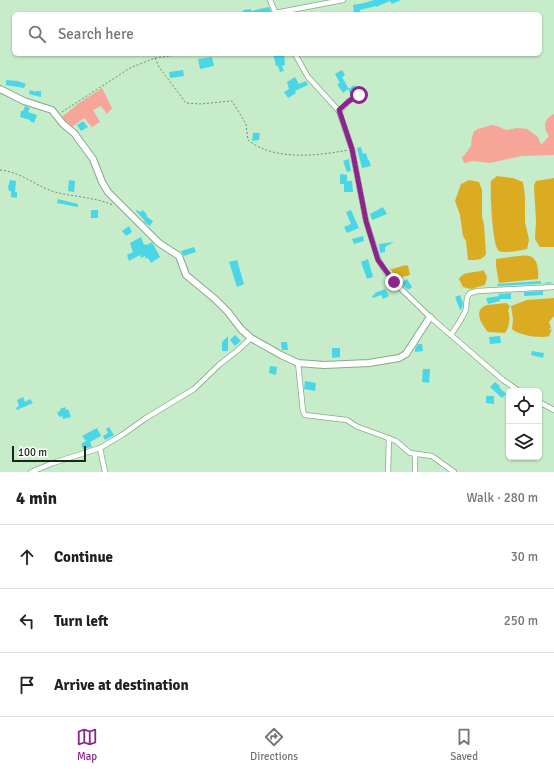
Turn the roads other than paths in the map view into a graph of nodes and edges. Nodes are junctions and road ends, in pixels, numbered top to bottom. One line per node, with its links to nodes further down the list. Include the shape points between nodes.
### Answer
1 (270, 0): 3 (street)
2 (343, 0): 4 (street)
3 (275, 12)
4 (280, 12)
5 (296, 56): 8 (street, via 308,77)
6 (0, 89): 12 (street, via 24,101 52,110 62,124 74,133 93,159 108,192 159,244 179,256 186,275 215,299)
7 (359, 95): 8 (street)
8 (339, 110): 10 (street, via 352,149 366,221 378,260 394,282)
9 (554, 287): 11 (street, via 470,293 466,299 464,313)
10 (430, 317): 11 (street); 13 (street, via 406,354 399,358 344,365)
11 (451, 335): 14 (street)
12 (251, 338): 13 (street); 18 (street, via 194,389)
13 (298, 363): 17 (street, via 305,415 346,420)
14 (515, 388)
15 (542, 404): 16 (street)
16 (554, 410)
17 (388, 438): 19 (street); 22 (street)
18 (100, 448): 20 (street); 21 (street)
19 (415, 454): 23 (street); 24 (street, via 432,456)
20 (31, 472)
21 (105, 472)
22 (388, 472)
23 (415, 472)
24 (454, 472)

